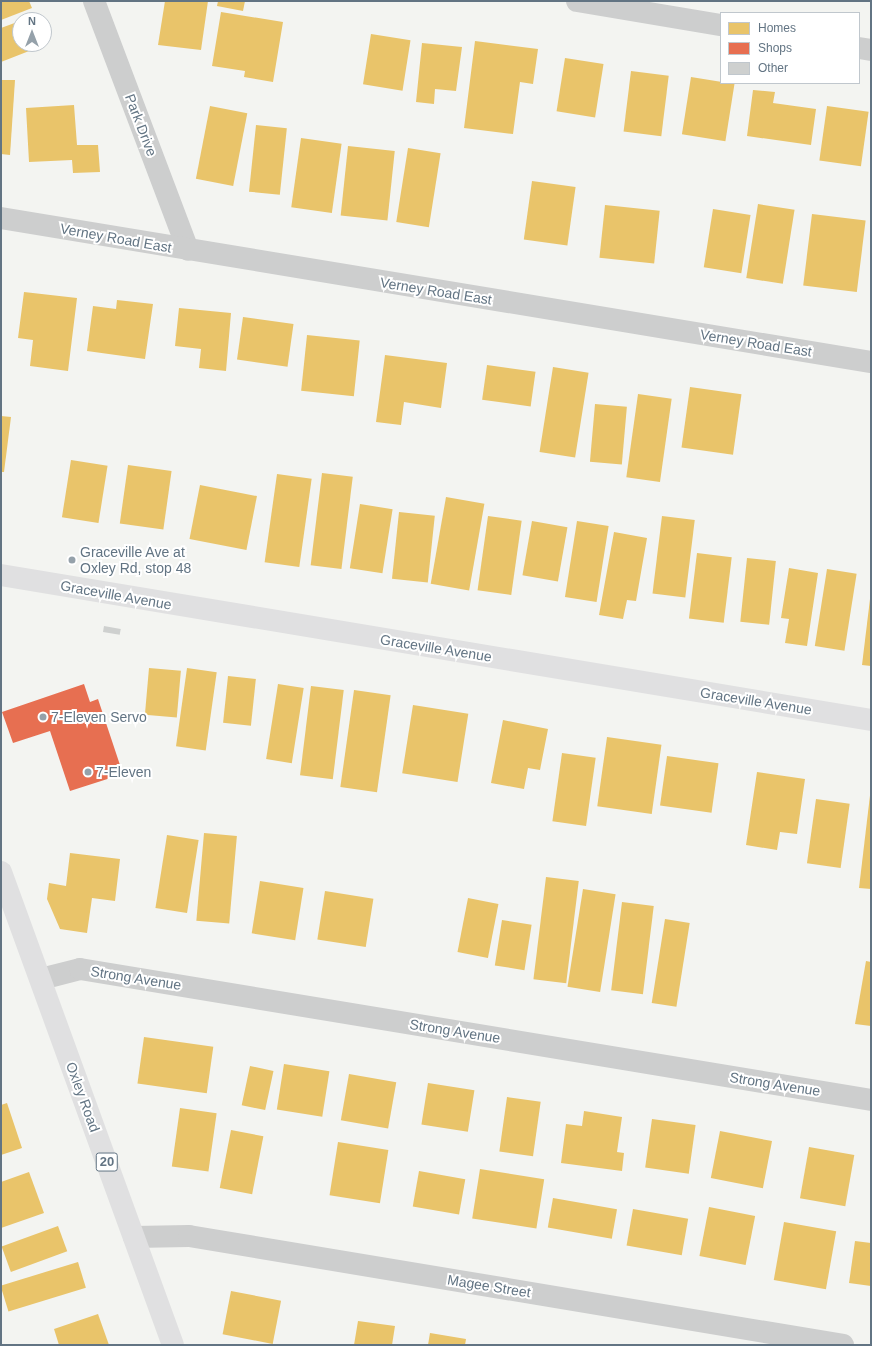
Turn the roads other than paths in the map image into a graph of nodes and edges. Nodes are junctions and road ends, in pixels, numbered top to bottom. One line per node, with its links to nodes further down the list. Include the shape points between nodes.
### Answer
1 (94, 1): 7 (street, Park Drive)
2 (577, 1): 3 (street)
3 (720, 25)
4 (860, 48): 5 (street)
5 (871, 50)
6 (1, 218): 7 (street, Verney Road East)
7 (188, 250): 8 (street, Verney Road East)
8 (871, 362)
9 (1, 575): 10 (main road, Graceville Avenue)
10 (871, 720)
11 (1, 872): 12 (main road, Oxley Road / 20)
12 (41, 979): 13 (street, Strong Avenue, via 80,969); 14 (main road, Oxley Road / 20)
13 (871, 1100)
14 (134, 1237): 15 (main road, Oxley Road / 20); 16 (street, Magee Street, via 189,1236)
15 (173, 1345)
16 (843, 1345)

